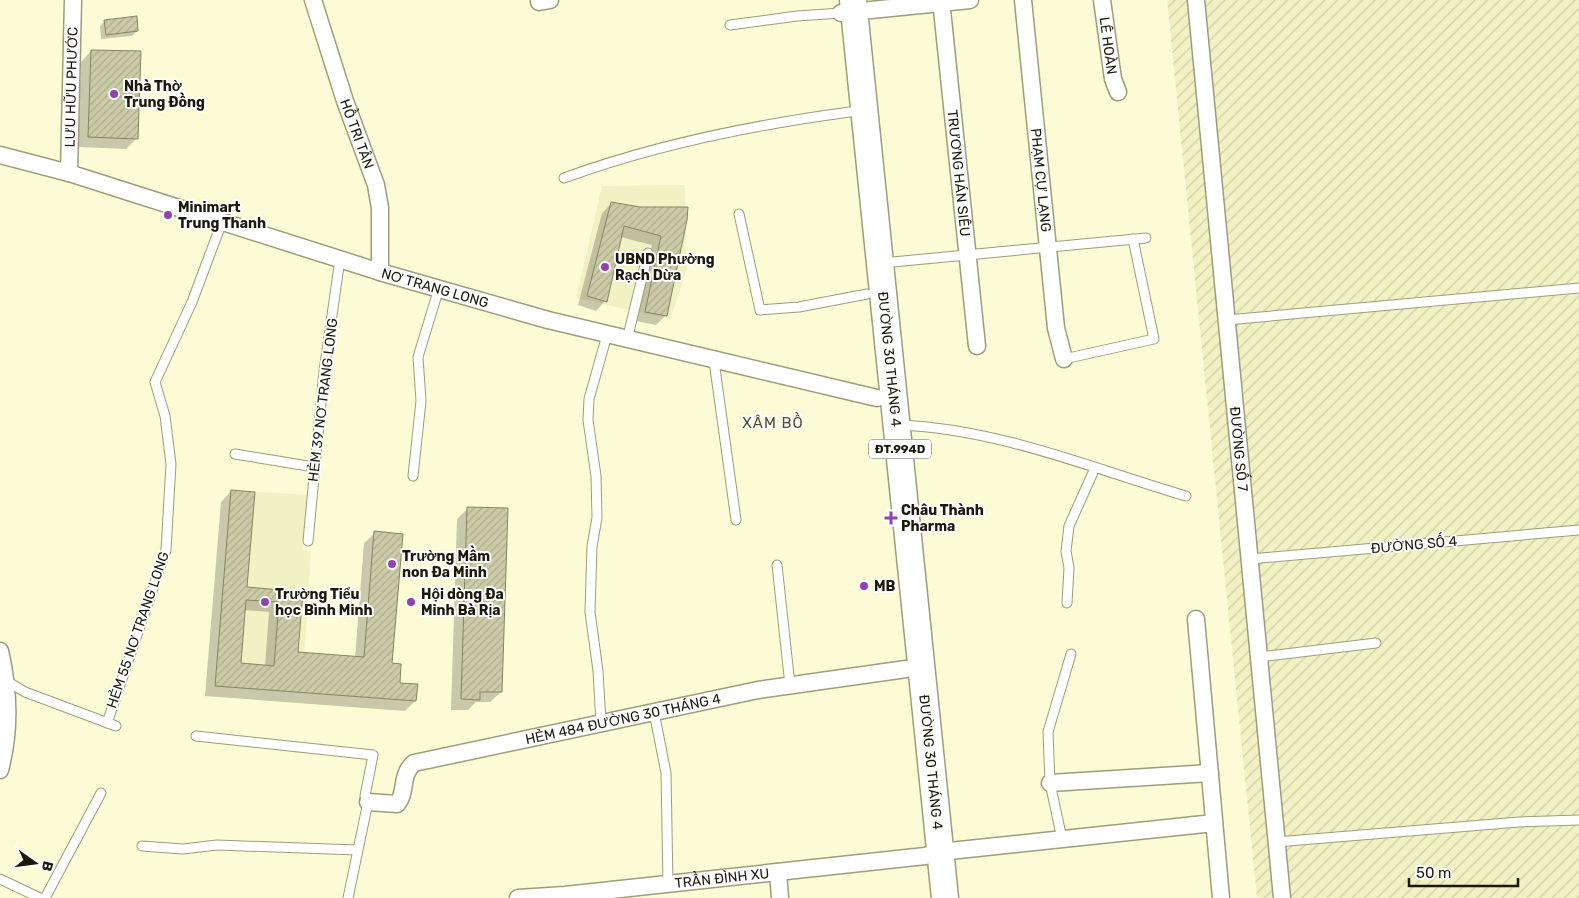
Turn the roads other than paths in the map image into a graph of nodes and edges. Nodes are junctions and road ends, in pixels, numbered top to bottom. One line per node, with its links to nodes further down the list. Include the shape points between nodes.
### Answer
1 (73, 0): 13 (street, LƯU HỮU PHƯỚC)
2 (313, 0): 24 (street, HỒ TRI TÂN, via 376,185 380,208)
3 (970, 0): 7 (street)
4 (1023, 0): 19 (street, PHẠM CỰ LẠNG)
5 (1102, 0): 10 (street, LÊ HOÀN, via 1113,78)
6 (1196, 0): 28 (street, ĐƯỜNG SỐ 7)
7 (941, 2): 8 (street); 21 (street, TRƯƠNG HÁN SIÊU)
8 (847, 6): 9 (lane); 11 (main road, ĐƯỜNG 30 THÁNG 4 / ĐT.994D); 23 (main road, ĐƯỜNG 30 THÁNG 4 / ĐT.994D)
9 (730, 25)
10 (1118, 92)
11 (850, 112): 14 (lane, via 775,122 695,138); 27 (main road, ĐƯỜNG 30 THÁNG 4 / ĐT.994D)
12 (0, 155): 13 (street, NƠ TRANG LONG)
13 (69, 173): 16 (street, NƠ TRANG LONG)
14 (564, 178)
15 (739, 214): 27 (lane, via 760,310)
16 (222, 222): 22 (street, NƠ TRANG LONG); 56 (lane, HẺM 55 NƠ TRANG LONG, via 192,302 155,382 165,416 171,464 166,550)
17 (1146, 238): 18 (lane)
18 (1133, 239): 19 (lane); 32 (lane, via 1154,339)
19 (1048, 247): 21 (lane); 32 (street, PHẠM CỰ LẠNG, via 1056,328)
20 (648, 252): 30 (lane)
21 (966, 253): 23 (lane); 31 (street, TRƯƠNG HÁN SIÊU)
22 (340, 259): 24 (street, NƠ TRANG LONG); 37 (lane, HẺM 39 NƠ TRANG LONG)
23 (881, 263): 34 (main road, ĐƯỜNG 30 THÁNG 4 / ĐT.994D)
24 (380, 272): 25 (street, NƠ TRANG LONG)
25 (439, 288): 29 (street, NƠ TRANG LONG); 39 (lane, via 418,357 421,402)
26 (1579, 288): 28 (lane)
27 (867, 294): 34 (main road, ĐƯỜNG 30 THÁNG 4 / ĐT.994D)
28 (1227, 320): 44 (street, ĐƯỜNG SỐ 7)
29 (607, 335): 30 (street, NƠ TRANG LONG); 57 (lane, via 589,400 588,420 596,476 597,518 592,546 590,612)
30 (627, 340): 33 (street, NƠ TRANG LONG)
31 (978, 346)
32 (1064, 359)
33 (714, 361): 34 (street, NƠ TRANG LONG); 41 (lane)
34 (886, 397): 35 (main road, ĐƯỜNG 30 THÁNG 4 / ĐT.994D)
35 (889, 427): 38 (lane, via 976,433 1009,440); 52 (main road, ĐƯỜNG 30 THÁNG 4 / ĐT.994D); 71 (main road, ĐƯỜNG 30 THÁNG 4 / ĐT.994D)
36 (235, 454): 37 (lane)
37 (314, 468): 43 (lane, HẺM 39 NƠ TRANG LONG)
38 (1095, 468): 40 (lane); 46 (lane, via 1069,526)
39 (413, 476)
40 (1186, 496)
41 (736, 520)
42 (1579, 530): 44 (lane, ĐƯỜNG SỐ 4)
43 (308, 541)
44 (1250, 559): 51 (street, ĐƯỜNG SỐ 7)
45 (777, 564): 54 (lane)
46 (1067, 603)
47 (1196, 619): 61 (street)
48 (1376, 642): 51 (lane)
49 (0, 651): 53 (street)
50 (1071, 654): 62 (lane, via 1048,732)
51 (1259, 657): 68 (street, ĐƯỜNG SỐ 7)
52 (906, 670): 54 (street, HẺM 484 ĐƯỜNG 30 THÁNG 4); 71 (main road, ĐƯỜNG 30 THÁNG 4 / ĐT.994D)
53 (5, 680): 56 (lane, via 25,692); 60 (street, via 6,735)
54 (790, 685): 55 (street, HẺM 484 ĐƯỜNG 30 THÁNG 4)
55 (654, 712): 57 (street, HẺM 484 ĐƯỜNG 30 THÁNG 4); 74 (lane, via 666,773)
56 (107, 723): 58 (lane)
57 (601, 724): 64 (street, HẺM 484 ĐƯỜNG 30 THÁNG 4, via 414,763 403,781 397,804)
58 (116, 726)
59 (196, 736): 64 (lane, via 373,755 365,796)
60 (0, 770)
61 (1210, 773): 62 (street); 66 (street)
62 (1050, 783): 67 (lane)
63 (101, 793): 77 (lane)
64 (368, 802): 70 (lane)
65 (1579, 820): 68 (lane)
66 (1214, 823): 67 (street, TRẦN ĐÌNH XU); 83 (street)
67 (1062, 840): 71 (street, TRẦN ĐÌNH XU)
68 (1276, 842): 84 (street, ĐƯỜNG SỐ 7)
69 (142, 846): 70 (lane)
70 (357, 850): 78 (lane)
71 (933, 854): 72 (street, TRẦN ĐÌNH XU); 81 (main road, ĐƯỜNG 30 THÁNG 4 / ĐT.994D); 82 (main road, ĐƯỜNG 30 THÁNG 4 / ĐT.994D)
72 (778, 872): 74 (street, TRẦN ĐÌNH XU); 80 (street)
73 (0, 879): 76 (lane)
74 (669, 891): 75 (street, TRẦN ĐÌNH XU)
75 (565, 896): 79 (street, TRẦN ĐÌNH XU)
76 (40, 898)
77 (46, 898)
78 (348, 898)
79 (518, 898)
80 (780, 898)
81 (930, 898)
82 (945, 898)
83 (1221, 898)
84 (1282, 898)

